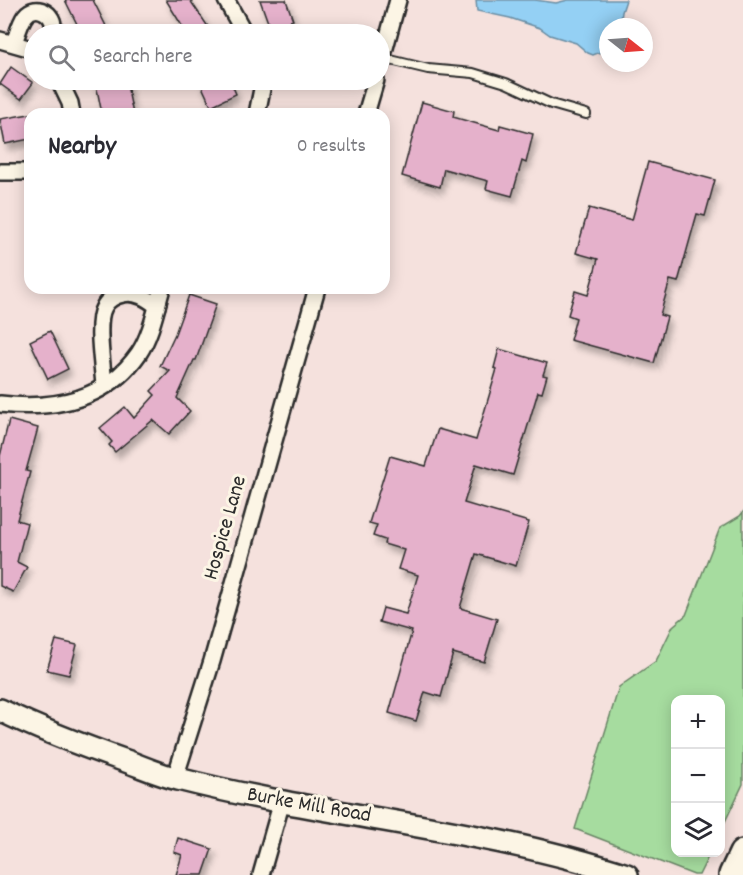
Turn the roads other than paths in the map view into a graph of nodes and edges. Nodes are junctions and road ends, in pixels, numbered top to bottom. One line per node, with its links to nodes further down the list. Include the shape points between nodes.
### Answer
1 (226, 0): 4 (street)
2 (398, 0): 5 (street)
3 (55, 24): 6 (street, via 47,13 30,12)
4 (239, 24)
5 (390, 29)
6 (7, 42): 7 (street)
7 (24, 48)
8 (390, 63): 15 (lane, via 473,73)
9 (63, 90): 12 (street)
10 (262, 90): 13 (street)
11 (373, 90): 14 (street)
12 (71, 108)
13 (258, 108)
14 (368, 108)
15 (586, 114)
16 (0, 172): 17 (street)
17 (24, 172)
18 (122, 294): 23 (street, via 103,307 100,323)
19 (138, 294): 22 (street)
20 (160, 294): 22 (street)
21 (315, 294): 26 (street, Hospice Lane)
22 (157, 306): 23 (street, via 140,351 125,370)
23 (104, 386): 24 (street, via 75,401 51,405)
24 (0, 404)
25 (0, 710): 26 (street, Burke Mill Road, via 84,746)
26 (175, 778): 27 (street, Burke Mill Road)
27 (282, 801): 29 (street); 30 (street, Burke Mill Road, via 526,846)
28 (743, 854): 31 (highway)
29 (261, 875)
30 (627, 875)
31 (733, 875)

